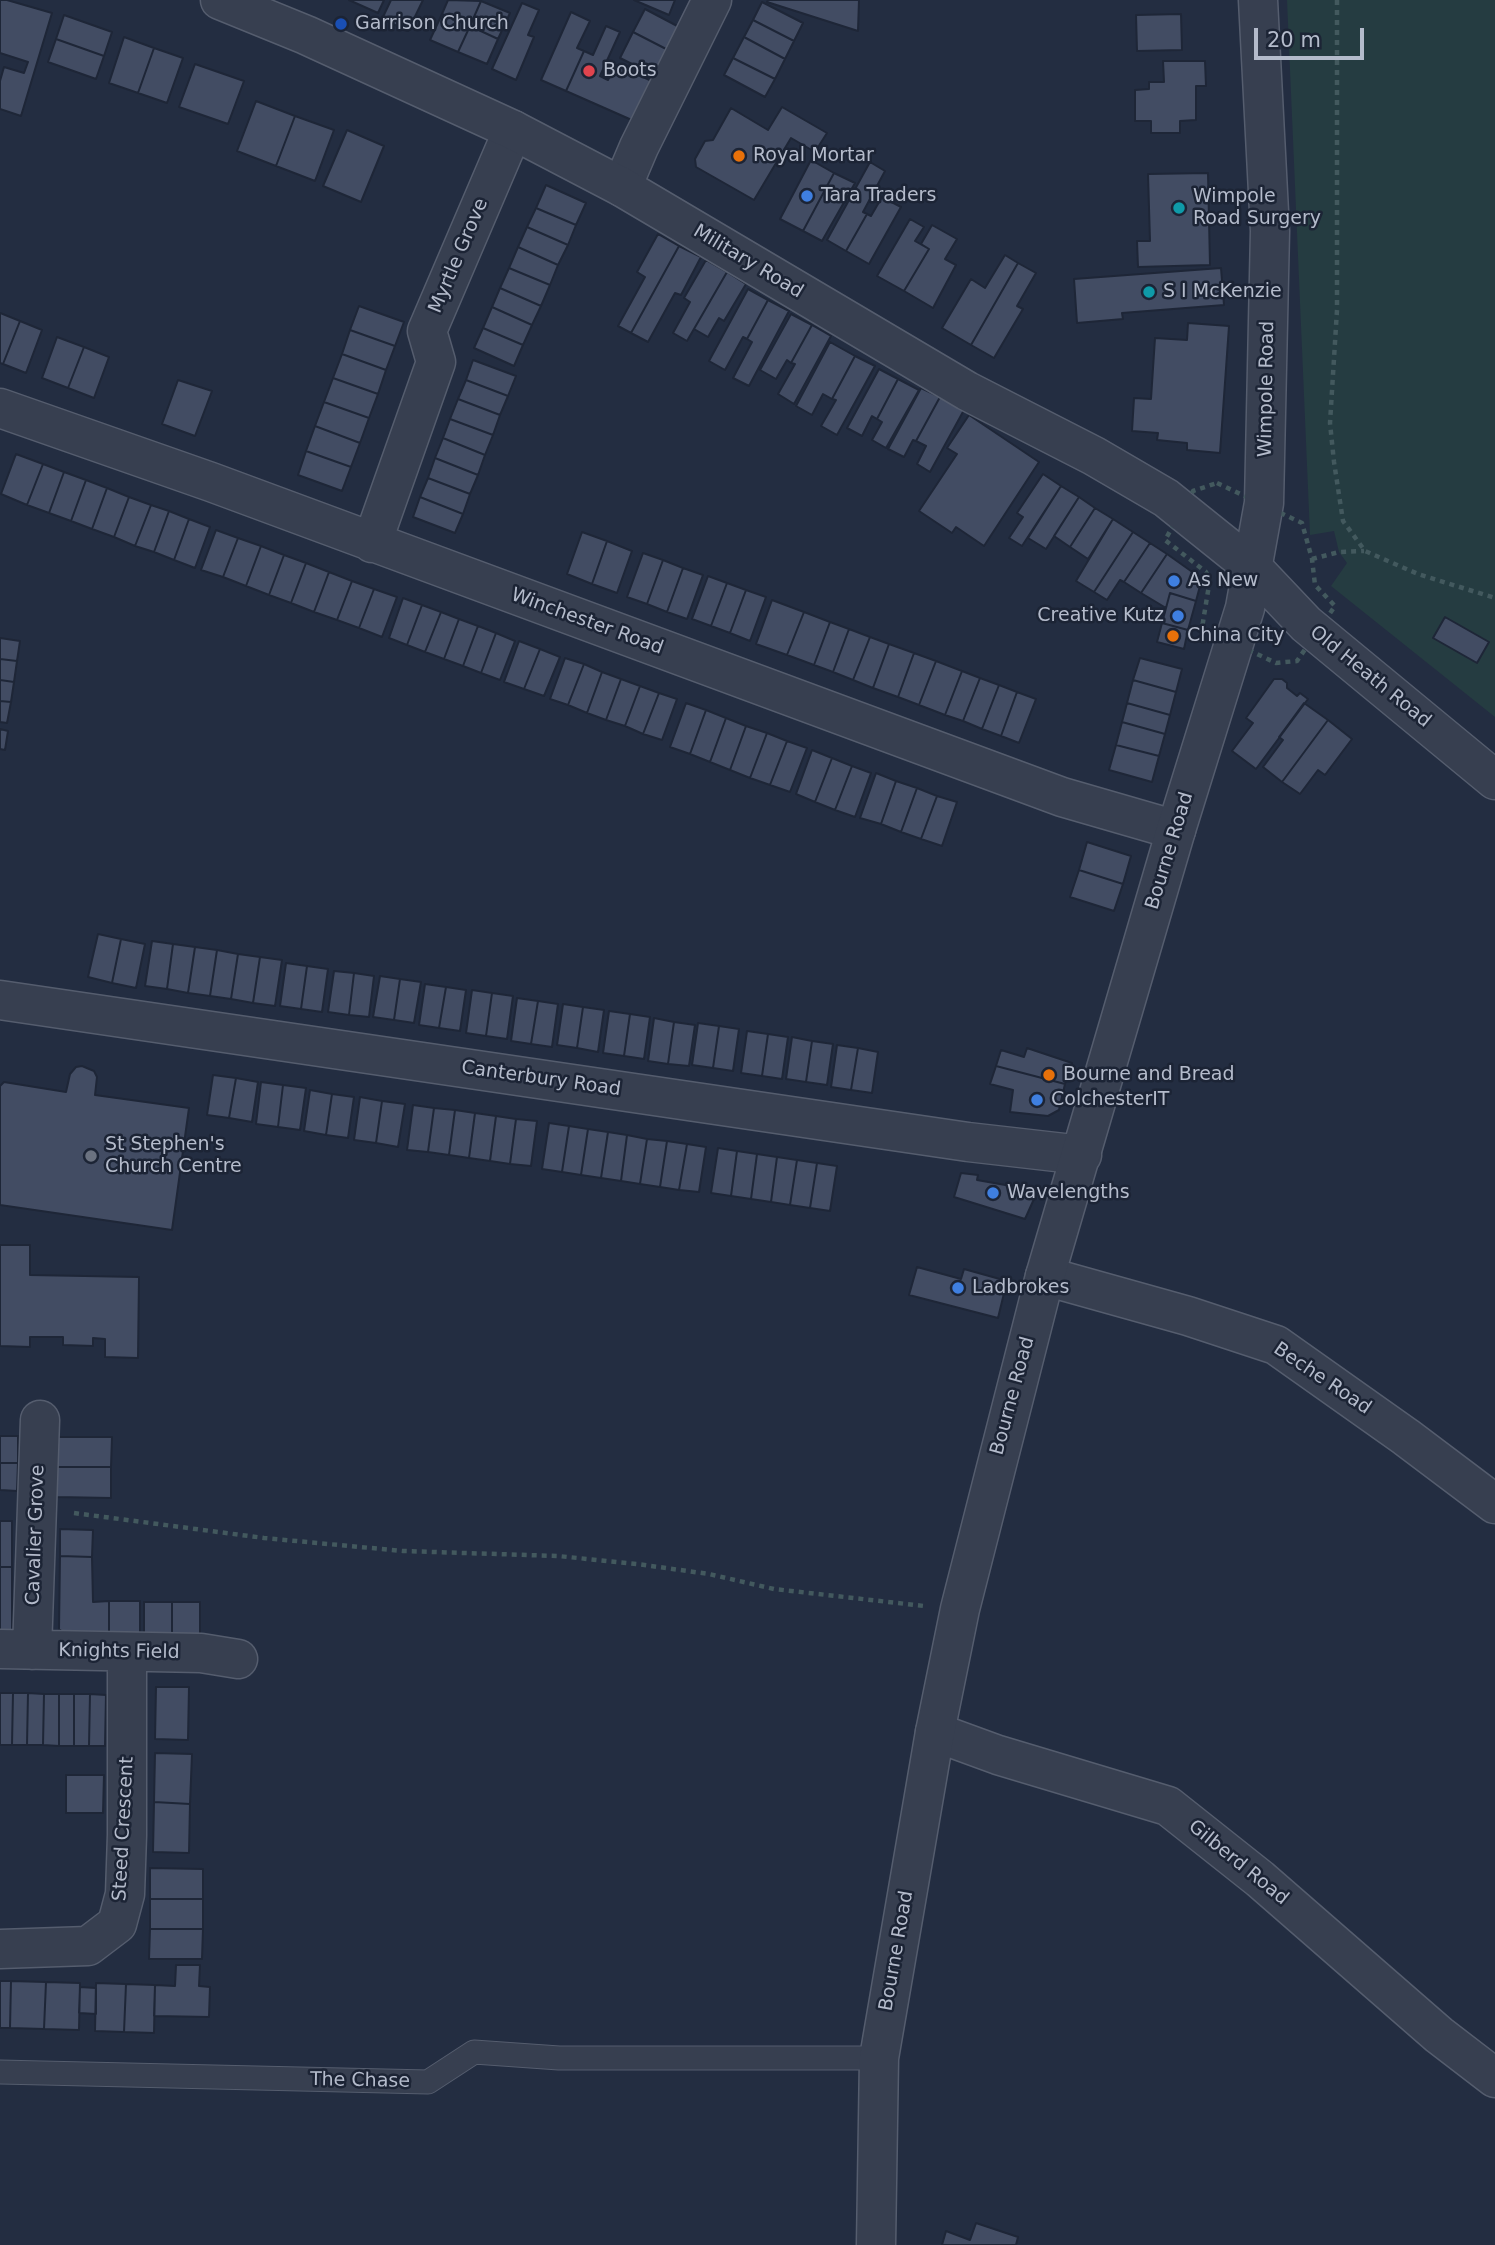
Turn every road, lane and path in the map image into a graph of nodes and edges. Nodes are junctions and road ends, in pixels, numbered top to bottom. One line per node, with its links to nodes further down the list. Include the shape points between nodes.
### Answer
1 (220, 0): 5 (street, Military Road)
2 (712, 0): 6 (street)
3 (1258, 0): 11 (street, Wimpole Road, via 1270,231 1265,484)
4 (1337, 0): 9 (path, via 1337,310 1330,423 1343,520)
5 (513, 130): 6 (street, Military Road); 8 (street, Myrtle Grove, via 427,331 436,362)
6 (622, 187): 11 (street, Military Road, via 967,391 1166,498)
7 (0, 408): 8 (street, Winchester Road)
8 (372, 542): 14 (street, Winchester Road, via 1062,797)
9 (1365, 551): 10 (path); 12 (path, via 1418,574)
10 (1312, 559)
11 (1252, 567): 13 (street, Old Heath Road, via 1306,624); 14 (street, Bourne Road, via 1245,608)
12 (1495, 598)
13 (1495, 780)
14 (1176, 830): 16 (street, Bourne Road)
15 (0, 1000): 16 (street, Canterbury Road)
16 (1082, 1155): 17 (street, Bourne Road)
17 (1045, 1276): 19 (street, Beche Road, via 1276,1345); 21 (street, Bourne Road)
18 (40, 1420): 20 (street, Cavalier Grove)
19 (1495, 1504)
20 (36, 1508): 21 (path, via 403,1551 558,1556 637,1564 774,1589); 22 (street, Cavalier Grove)
21 (960, 1609): 25 (street, Bourne Road)
22 (16, 1650): 23 (street, Knights Field)
23 (127, 1652): 24 (street, Knights Field, via 201,1653); 26 (street, Steed Crescent, via 127,1847 125,1894 117,1924 88,1946)
24 (238, 1659)
25 (935, 1732): 27 (street, Bourne Road); 29 (street, Gilberd Road, via 1168,1806)
26 (0, 1949)
27 (879, 2058): 28 (lane, The Chase, via 559,2058 474,2052 428,2082); 30 (street, Bourne Road)
28 (0, 2072)
29 (1495, 2078)
30 (876, 2245)

